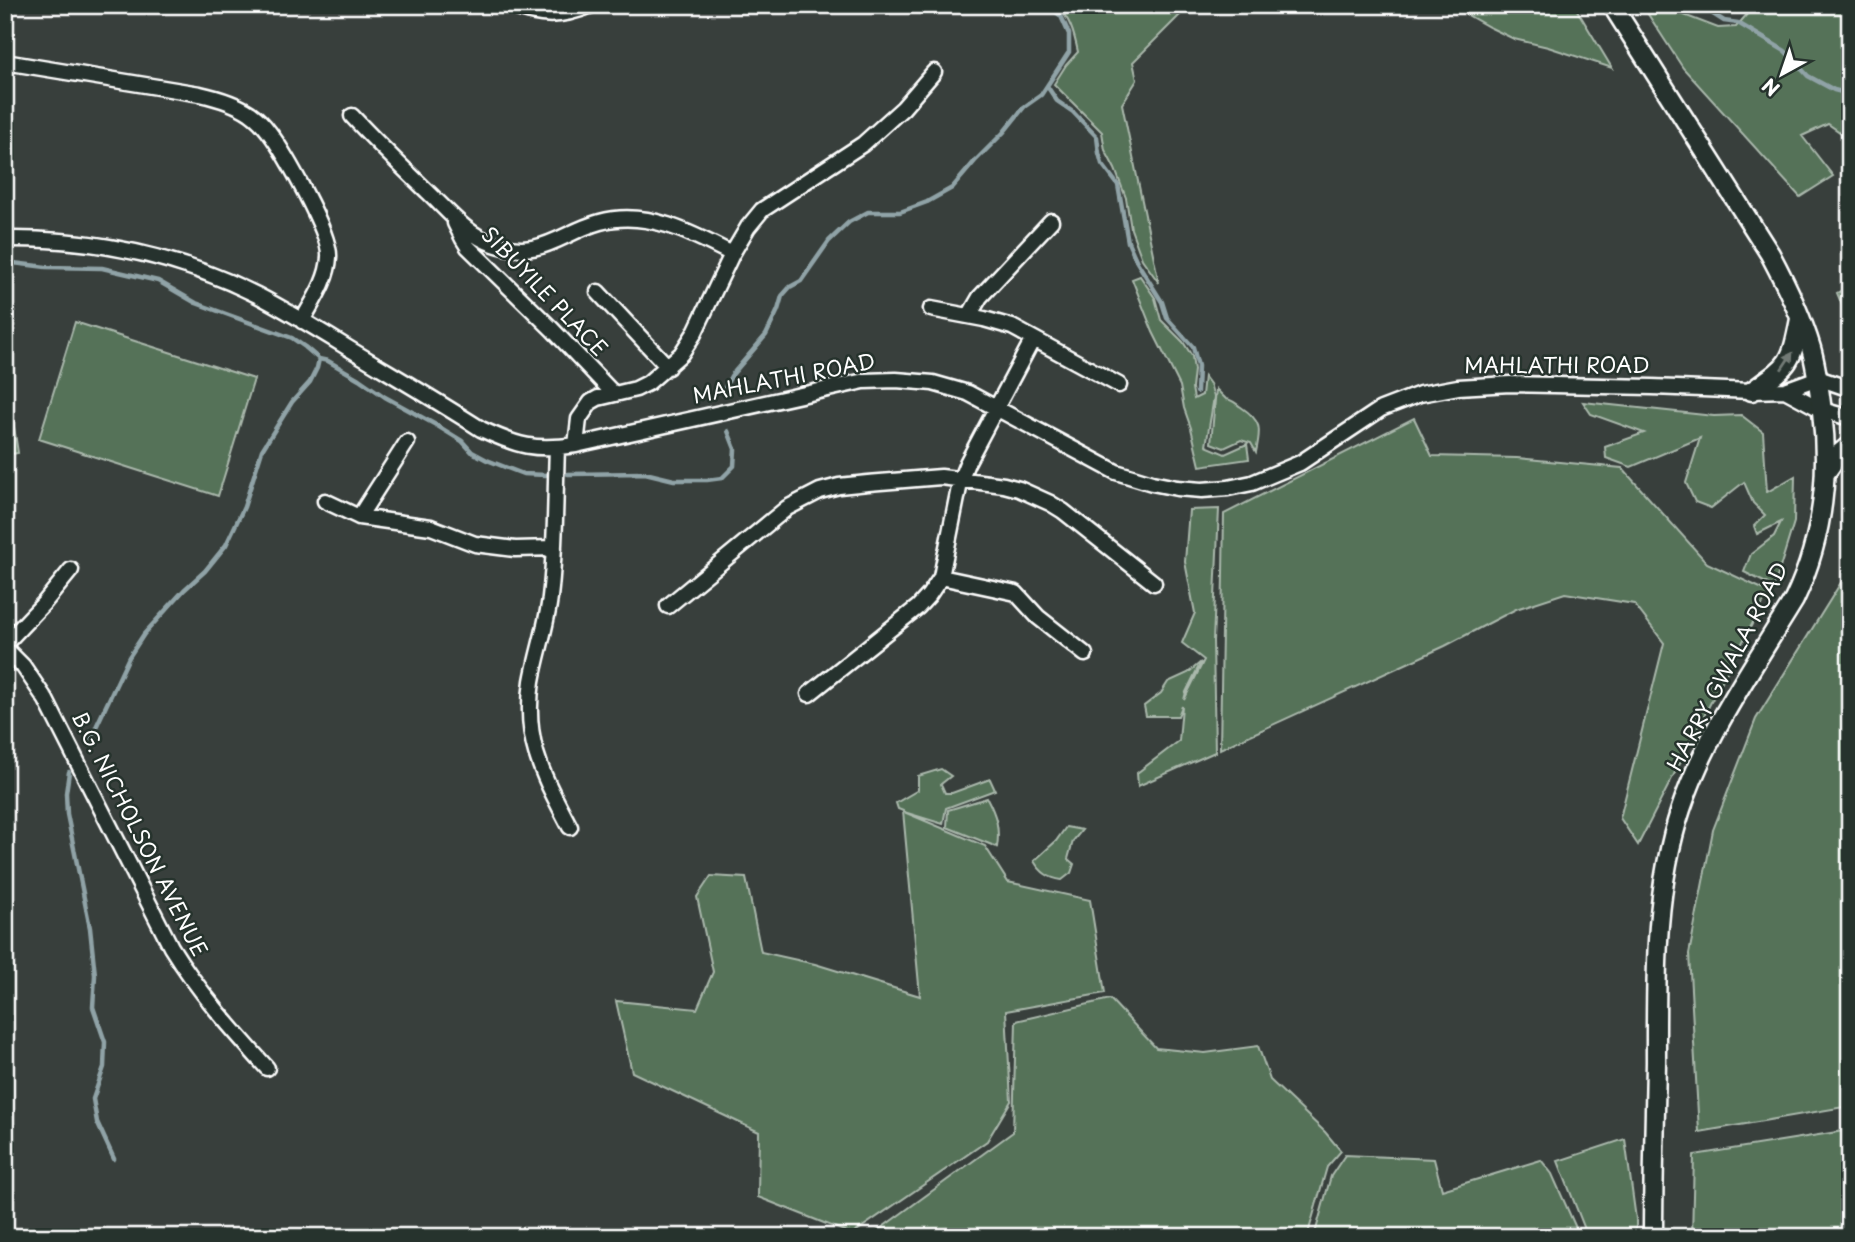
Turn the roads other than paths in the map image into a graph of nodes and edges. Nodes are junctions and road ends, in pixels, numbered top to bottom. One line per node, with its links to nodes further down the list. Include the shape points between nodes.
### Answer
1 (509, 5): 2 (street, via 532,14 556,16)
2 (592, 5)
3 (1612, 5): 14 (main road, HARRY GWALA ROAD, via 1770,254)
4 (5, 62): 15 (street, via 200,93 235,105 262,123 329,244 327,268)
5 (934, 72): 10 (street, via 863,144 762,209)
6 (352, 116): 7 (street)
7 (451, 214): 10 (street, via 470,232 503,247 543,247 602,221 637,219 684,231); 23 (street, SIBUYILE PLACE, via 468,247)
8 (1051, 221): 13 (street, via 980,297)
9 (5, 239): 15 (street, MAHLATHI ROAD, via 103,245 158,257 256,295)
10 (732, 254): 17 (street, via 695,334)
11 (598, 292): 17 (street)
12 (931, 309): 13 (street)
13 (969, 316): 16 (street, via 1012,327)
14 (1800, 318): 18 (main road, HARRY GWALA ROAD); 22 (main road, one-way to 14, via 1788,362)
15 (302, 321): 30 (street, MAHLATHI ROAD, via 481,429 528,447)
16 (1034, 339): 19 (street); 24 (street)
17 (668, 367): 23 (street, via 636,389)
18 (1818, 377): 20 (street); 21 (street, MAHLATHI ROAD); 25 (main road, HARRY GWALA ROAD)
19 (1119, 385)
20 (1850, 389)
21 (1785, 390): 22 (street, MAHLATHI ROAD); 25 (street)
22 (1752, 391): 24 (street, MAHLATHI ROAD, via 1510,384 1441,390 1381,410 1300,463 1271,476 1202,490 1116,472)
23 (614, 393): 28 (street, via 591,402 582,412)
24 (996, 408): 28 (street, MAHLATHI ROAD, via 968,393 933,383 864,382); 32 (street)
25 (1822, 410): 26 (street); 31 (main road, HARRY GWALA ROAD)
26 (1850, 418)
27 (407, 442): 34 (street)
28 (576, 445): 30 (street, MAHLATHI ROAD)
29 (1850, 445): 31 (main road)
30 (557, 447): 35 (street)
31 (1826, 472): 45 (main road, HARRY GWALA ROAD, via 1818,530 1803,582 1699,762 1670,849 1659,917)
32 (961, 478): 37 (street); 38 (street, via 1019,489 1050,503); 39 (street, via 875,482 820,491 787,508)
33 (325, 501): 34 (street)
34 (359, 517): 35 (street, via 431,527 475,544)
35 (554, 548): 43 (street, via 550,600 529,713 533,747)
36 (71, 570): 40 (street)
37 (941, 577): 41 (street, via 1016,593); 42 (street, via 918,607)
38 (1154, 583)
39 (668, 606)
40 (5, 646): 44 (street, B.G. NICHOLSON AVENUE, via 46,700 184,969)
41 (1085, 654)
42 (809, 694)
43 (570, 827)
44 (267, 1068)
45 (1653, 1237)

